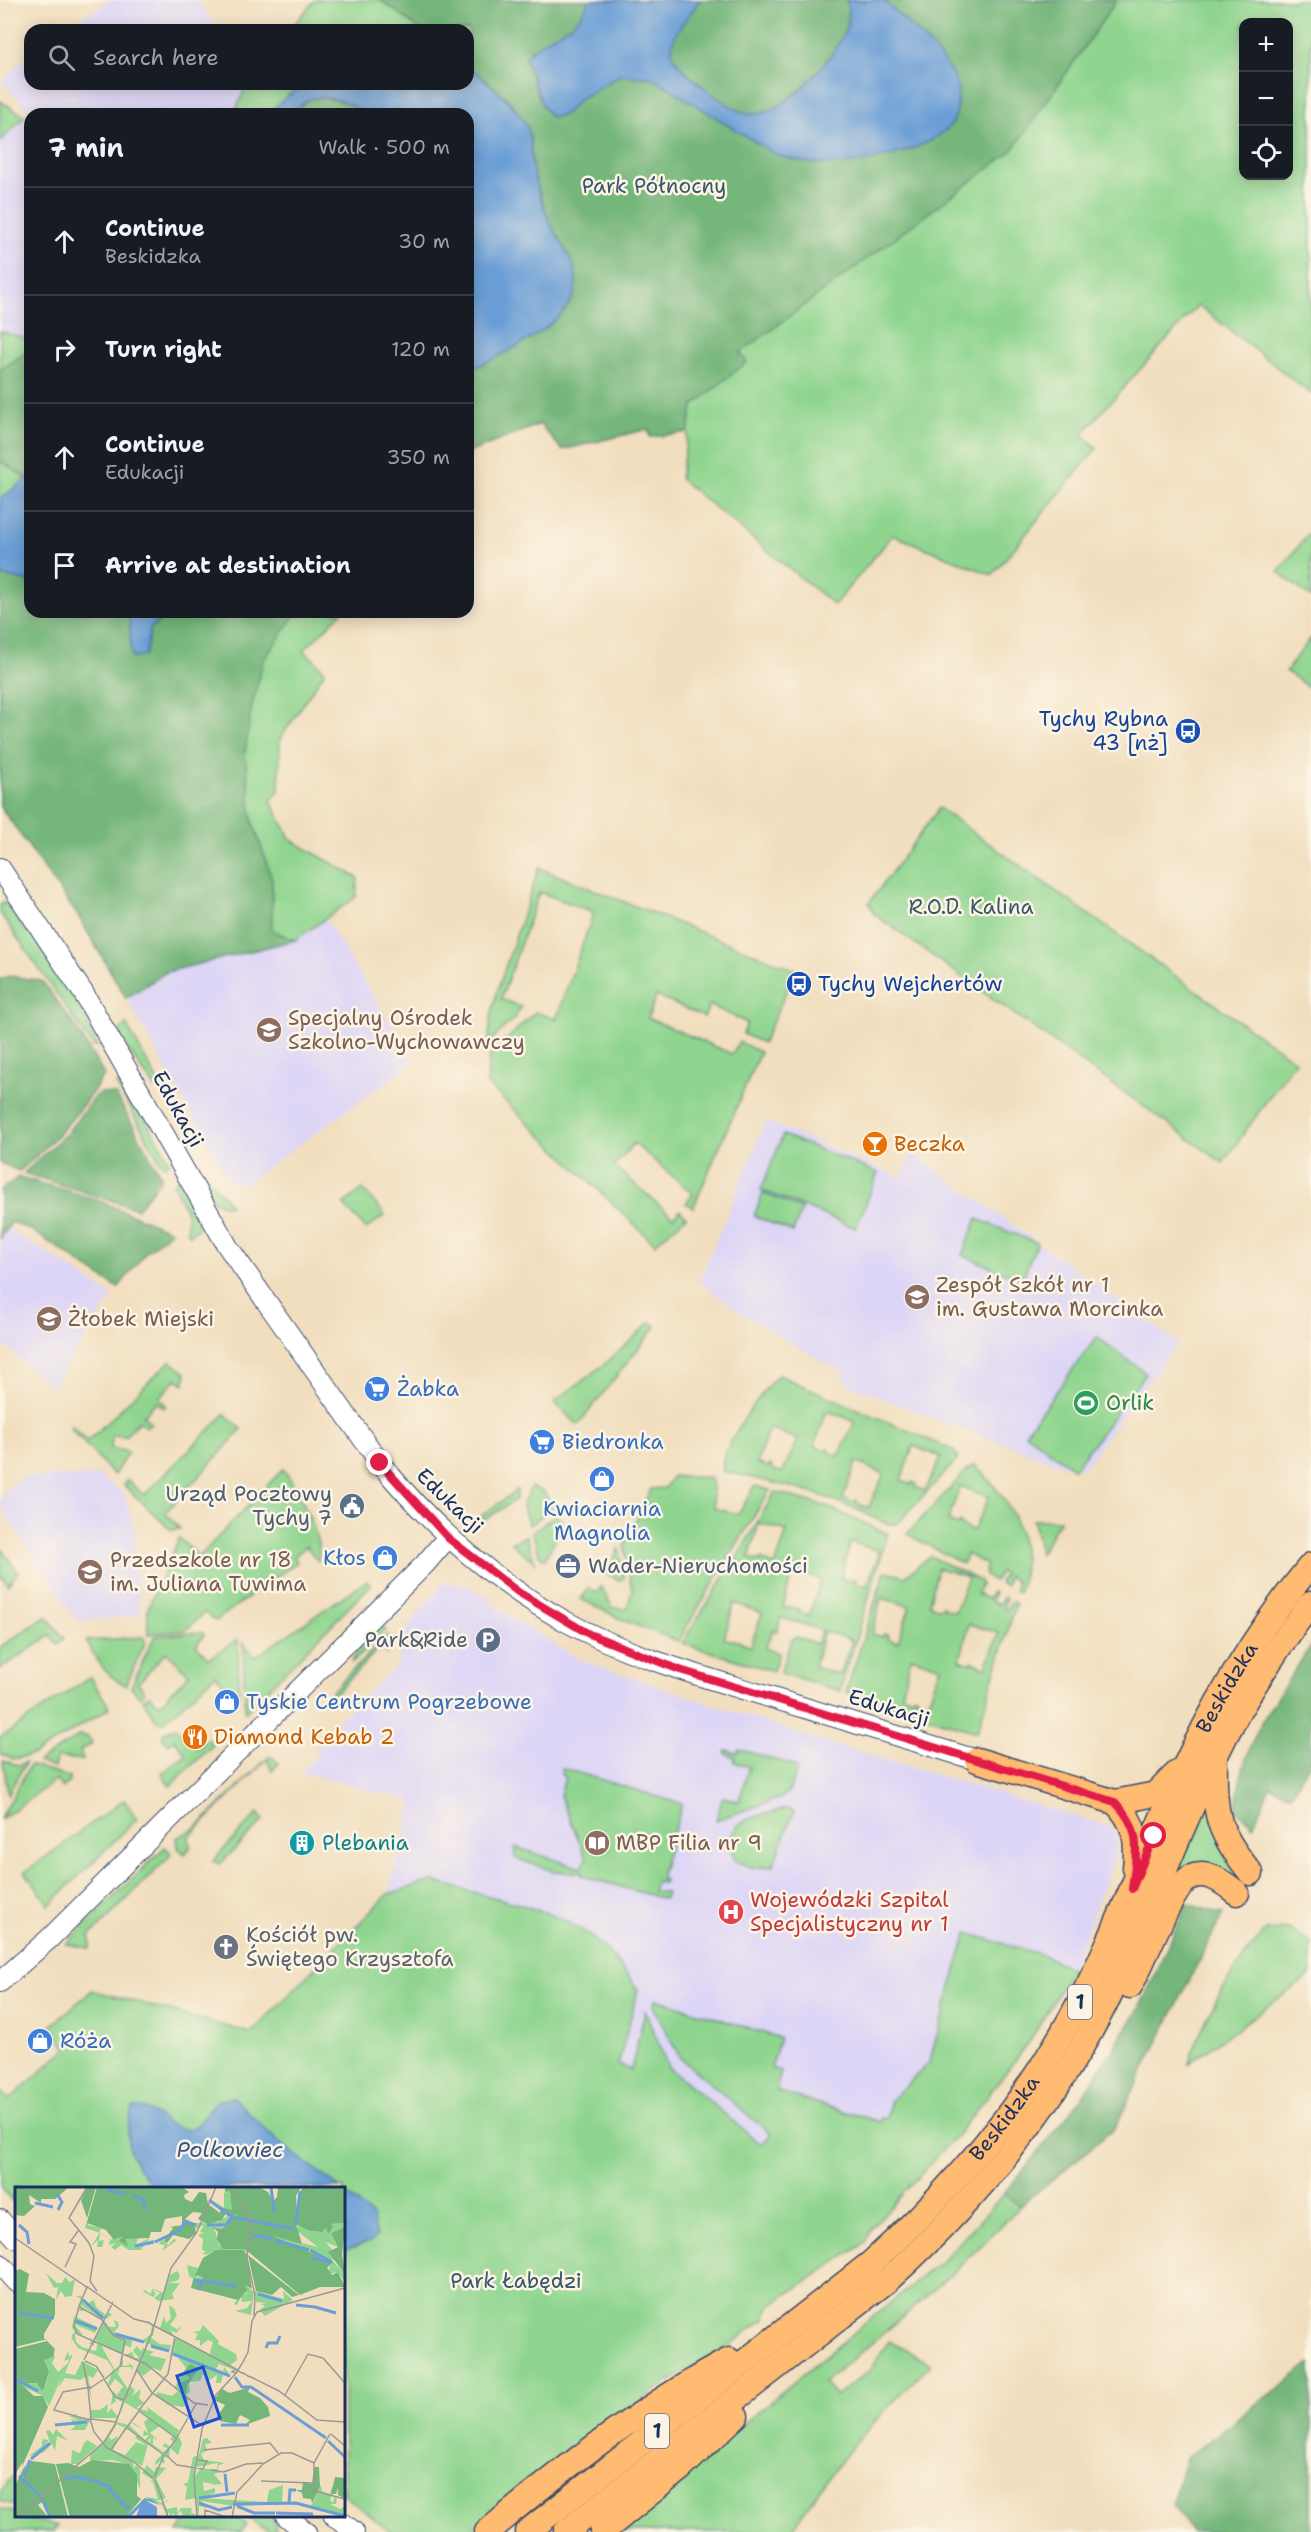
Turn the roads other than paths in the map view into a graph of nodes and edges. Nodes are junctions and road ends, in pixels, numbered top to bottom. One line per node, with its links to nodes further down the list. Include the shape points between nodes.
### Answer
1 (0, 868): 2 (street, Edukacji, via 84,994 228,1247 380,1463)
2 (448, 1538): 6 (street, Edukacji, via 518,1592 616,1646 680,1670); 11 (street, via 140,1849)
3 (1311, 1565): 5 (main road, Beskidzka / 1, via 1242,1661)
4 (1311, 1603): 5 (main road, Beskidzka / 1)
5 (1204, 1753): 7 (main road, via 1156,1794); 8 (main road, via 1217,1821); 9 (main road, Beskidzka / 1); 12 (main road, Beskidzka / 1, via 1123,1966)
6 (977, 1760): 7 (main road)
7 (1115, 1802): 9 (main road, via 1134,1827 1137,1845)
8 (1251, 1873)
9 (1132, 1889): 17 (main road, Beskidzka / 1, via 1068,2023 1038,2074 984,2147 914,2224)
10 (1237, 1893): 12 (main road, via 1205,1876 1184,1881 1175,1892 1132,1983)
11 (0, 1982)
12 (1090, 2033): 18 (main road, Beskidzka / 1, via 1034,2121 967,2203 889,2279)
13 (0, 2220): 14 (street)
14 (15, 2237)
15 (0, 2264): 16 (street)
16 (15, 2281)
17 (787, 2330): 23 (main road, via 680,2387); 24 (main road, Beskidzka / 1)
18 (801, 2349): 25 (main road, Beskidzka / 1); 26 (main road, via 680,2469)
19 (287, 2517): 21 (street)
20 (335, 2517): 22 (street)
21 (306, 2532)
22 (354, 2532)
23 (487, 2532)
24 (527, 2532)
25 (566, 2532)
26 (602, 2532)

